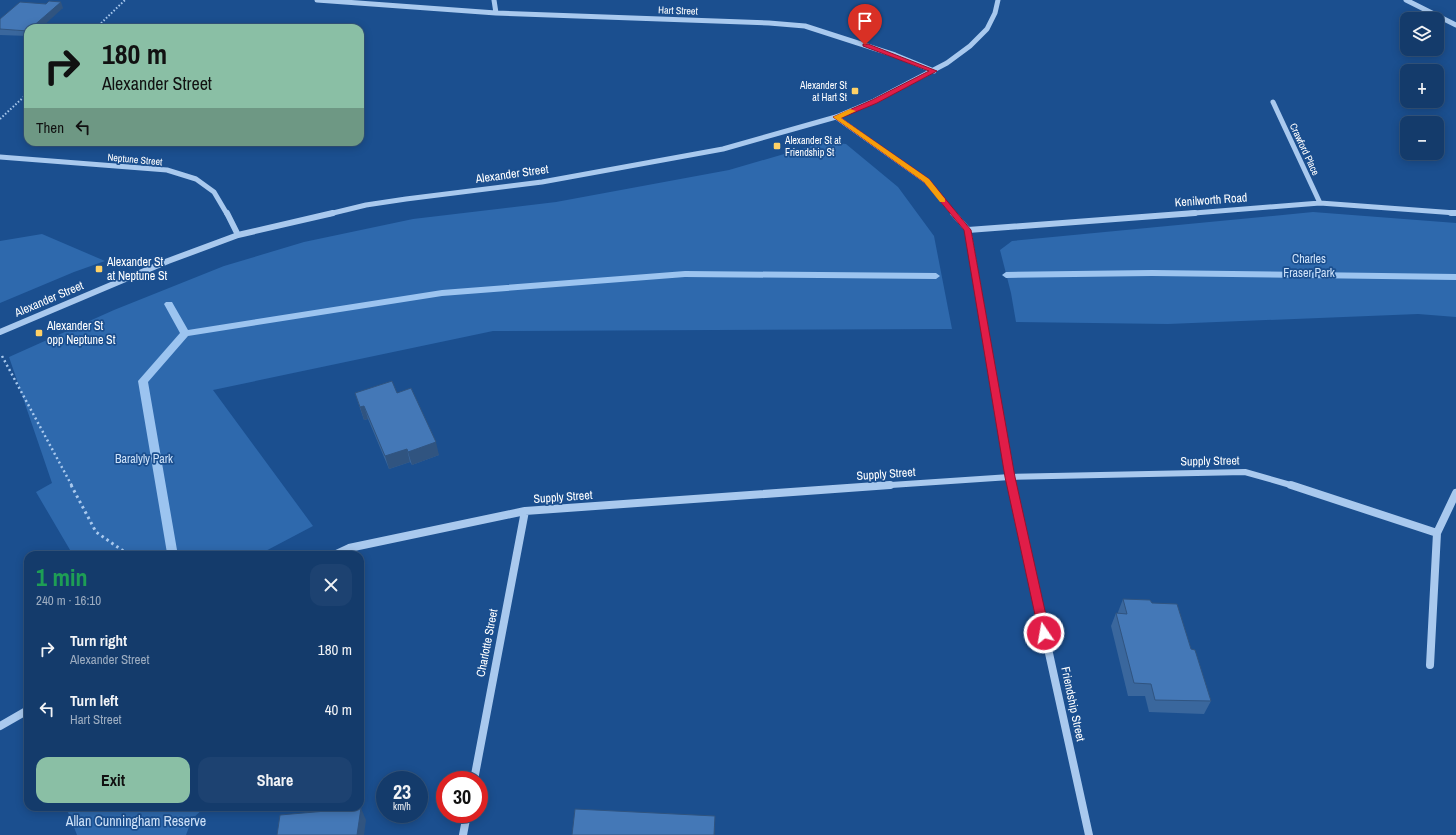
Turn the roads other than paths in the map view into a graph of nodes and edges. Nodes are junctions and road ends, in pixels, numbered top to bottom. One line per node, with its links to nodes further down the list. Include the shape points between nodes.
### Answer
1 (317, 0): 5 (street, Hart Street)
2 (494, 0): 5 (street)
3 (998, 0): 7 (street, Alexander Street, via 987,29 970,46)
4 (1406, 0): 6 (street)
5 (496, 13): 7 (street, Hart Street, via 805,26 895,55)
6 (1456, 25)
7 (934, 71): 9 (street, Alexander Street, via 874,102)
8 (1273, 102): 11 (street, Crawford Place)
9 (836, 117): 13 (street, via 926,181); 14 (street, Alexander Street, via 723,149 542,182 366,205)
10 (0, 157): 14 (street, Neptune Street, via 167,170 196,179 214,192)
11 (1320, 203): 12 (street, Kenilworth Road); 13 (street, Kenilworth Road)
12 (1456, 213)
13 (968, 230): 16 (street, Friendship Street)
14 (238, 235): 15 (street, Alexander Street, via 168,261)
15 (0, 332)
16 (1010, 477): 18 (street, Supply Street); 19 (street, Supply Street, via 1245,472 1330,497); 27 (street, Friendship Street)
17 (1456, 493): 19 (street)
18 (526, 511): 20 (street, Supply Street); 24 (street, Charlotte Street)
19 (1436, 533): 21 (street)
20 (343, 551)
21 (1430, 665)
22 (24, 712): 23 (street)
23 (0, 726)
24 (476, 771)
25 (465, 823): 26 (street)
26 (463, 835)
27 (1089, 835)

